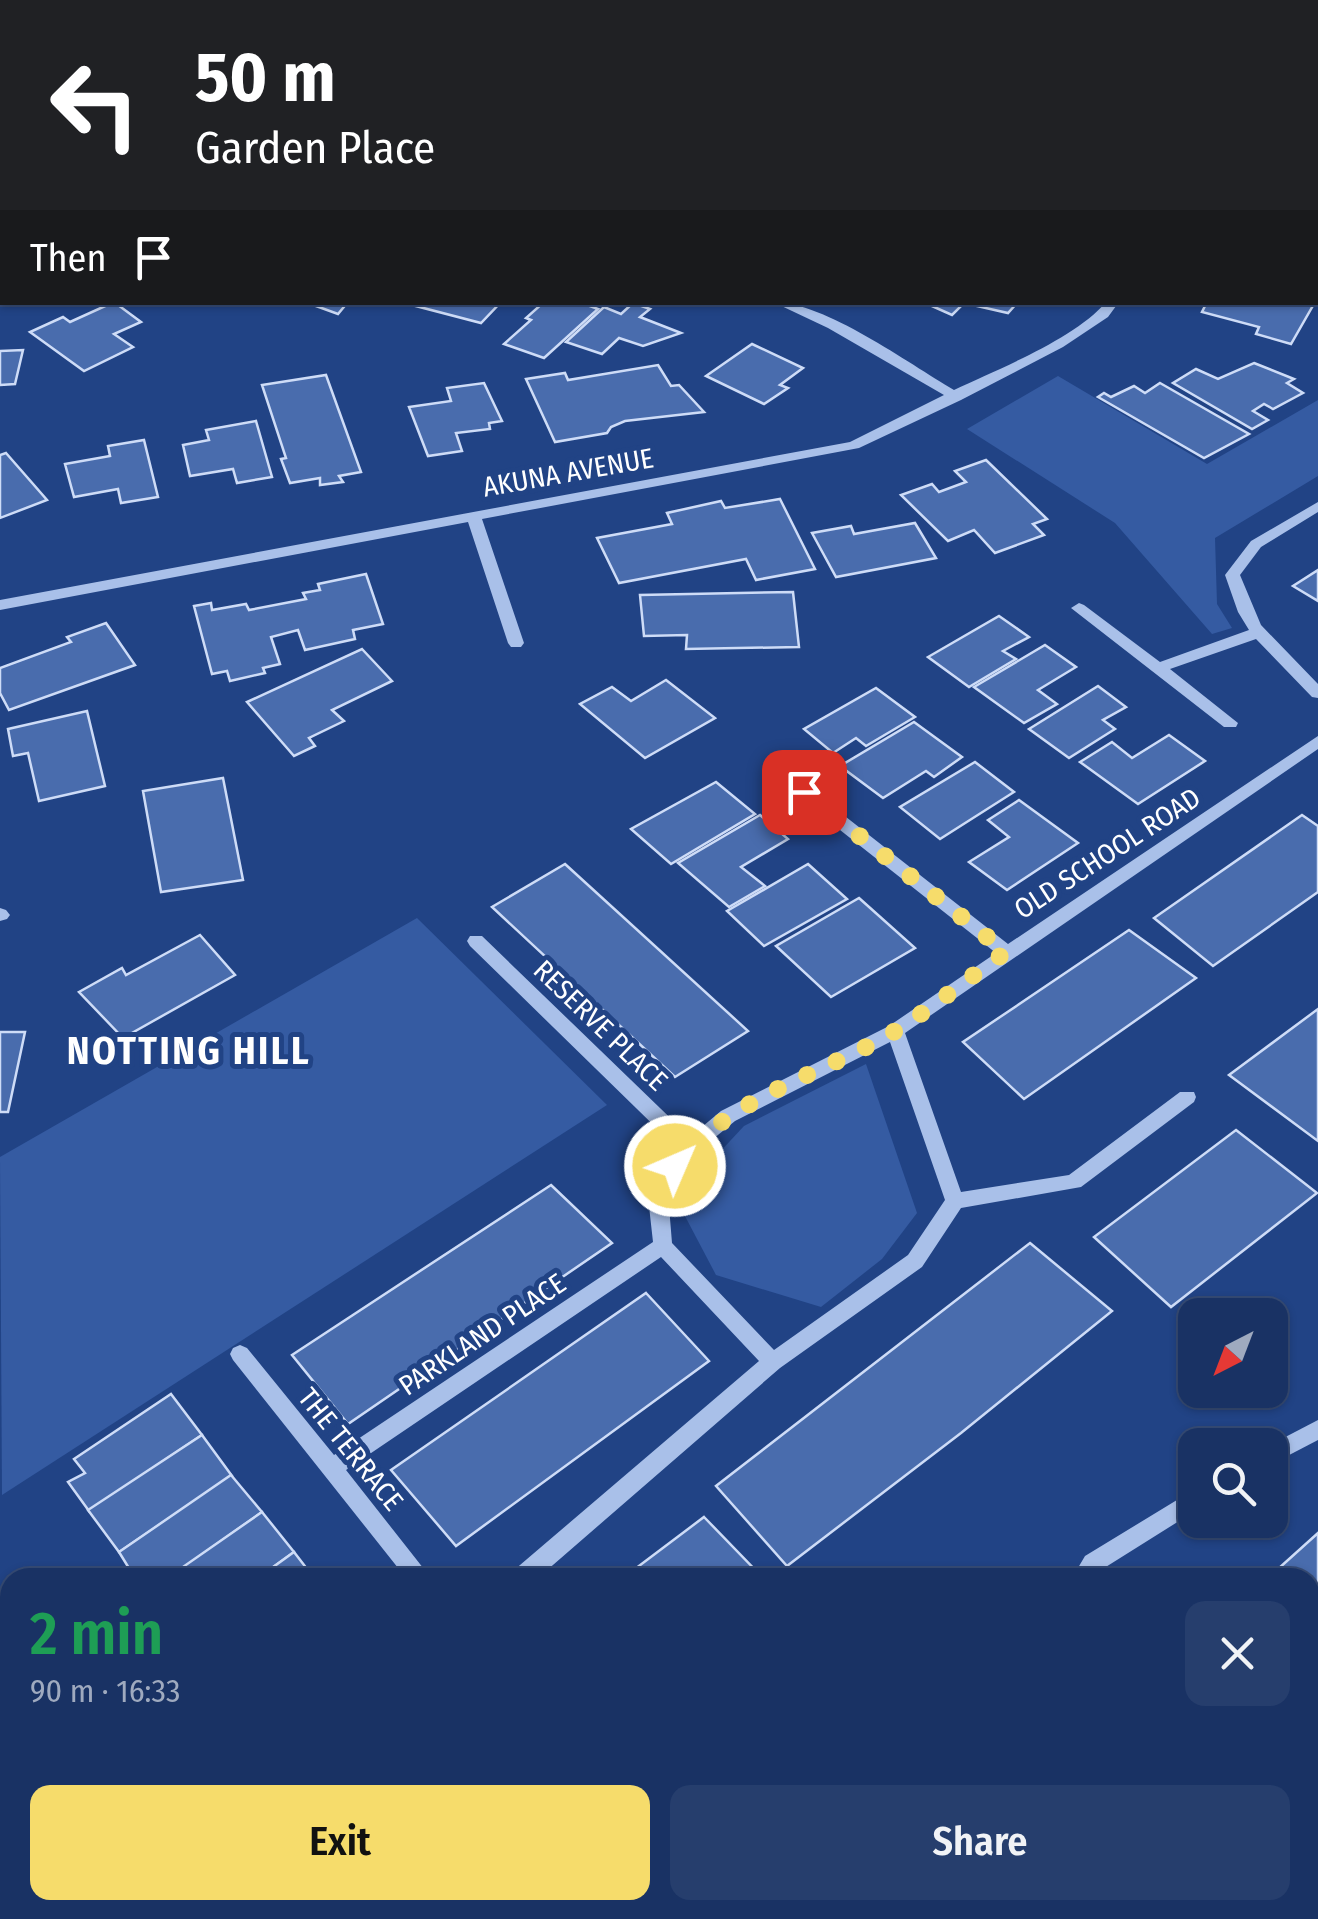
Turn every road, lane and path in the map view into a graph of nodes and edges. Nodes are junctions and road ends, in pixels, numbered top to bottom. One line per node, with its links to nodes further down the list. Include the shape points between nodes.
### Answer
1 (786, 305): 3 (street)
2 (1110, 305): 3 (street, AKUNA AVENUE, via 1058,344)
3 (956, 397): 5 (street, AKUNA AVENUE, via 854,445)
4 (1318, 506): 8 (street, via 1256,544 1232,575 1242,611)
5 (473, 515): 6 (street, AKUNA AVENUE); 9 (street)
6 (0, 604)
7 (1079, 608): 10 (street)
8 (1257, 632): 10 (street); 11 (street)
9 (516, 643)
10 (1158, 668): 12 (street)
11 (1318, 693)
12 (1230, 722)
13 (1318, 741): 16 (street, OLD SCHOOL ROAD)
14 (776, 770): 16 (street)
15 (476, 941): 19 (street, RESERVE PLACE)
16 (1006, 952): 17 (street, OLD SCHOOL ROAD)
17 (896, 1030): 19 (street, OLD SCHOOL ROAD, via 728,1116); 20 (street)
18 (1187, 1097): 20 (street, via 1074,1182)
19 (689, 1148): 21 (street, OLD SCHOOL ROAD, via 660,1206)
20 (955, 1201): 23 (street, via 915,1261)
21 (663, 1246): 23 (street); 26 (street, PARKLAND PLACE)
22 (240, 1354): 26 (street, THE TERRACE)
23 (773, 1362): 29 (street)
24 (1318, 1429): 25 (street)
25 (1288, 1446)
26 (331, 1468): 28 (street, THE TERRACE)
27 (1178, 1510): 30 (street)
28 (412, 1568)
29 (533, 1568)
30 (1090, 1568)

